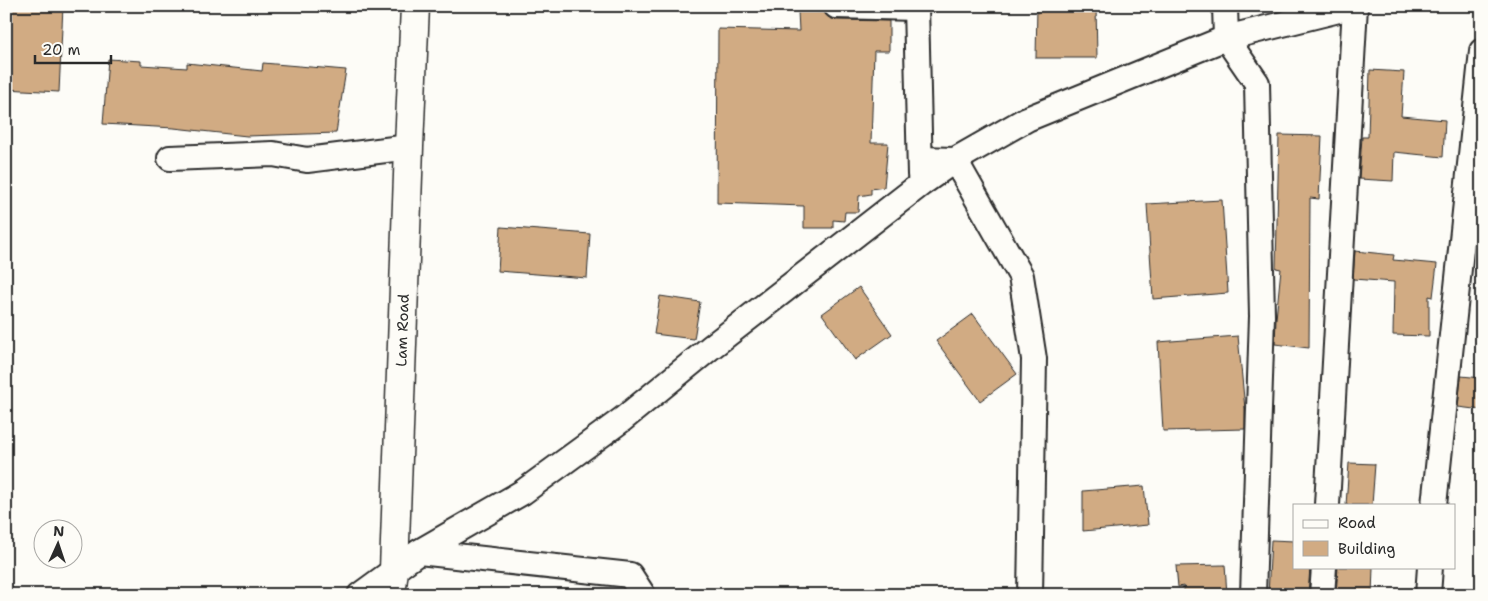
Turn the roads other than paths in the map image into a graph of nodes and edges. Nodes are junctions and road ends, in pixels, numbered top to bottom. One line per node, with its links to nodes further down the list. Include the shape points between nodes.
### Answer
1 (415, 6): 9 (main road)
2 (428, 6): 9 (main road)
3 (836, 6): 6 (street)
4 (1225, 6): 7 (street)
5 (1355, 6): 7 (street); 15 (street)
6 (916, 7): 12 (street)
7 (1226, 38): 13 (street, via 1027,119); 24 (street, via 1257,83 1262,316)
8 (1482, 51): 16 (street)
9 (412, 66): 10 (main road, Lam Road)
10 (409, 147): 11 (street, via 307,160 273,154); 20 (main road, Lam Road)
11 (170, 158)
12 (920, 159): 13 (street); 14 (street)
13 (954, 160): 14 (street); 23 (street, via 1021,276 1034,360)
14 (921, 184): 17 (street, via 624,419 523,492)
15 (1328, 504)
16 (1434, 504)
17 (419, 552): 20 (street); 22 (street, via 630,575)
18 (1324, 568): 25 (street)
19 (1430, 568): 26 (street)
20 (393, 582): 21 (street)
21 (360, 595)
22 (643, 595)
23 (1030, 595)
24 (1253, 595)
25 (1322, 595)
26 (1428, 595)

